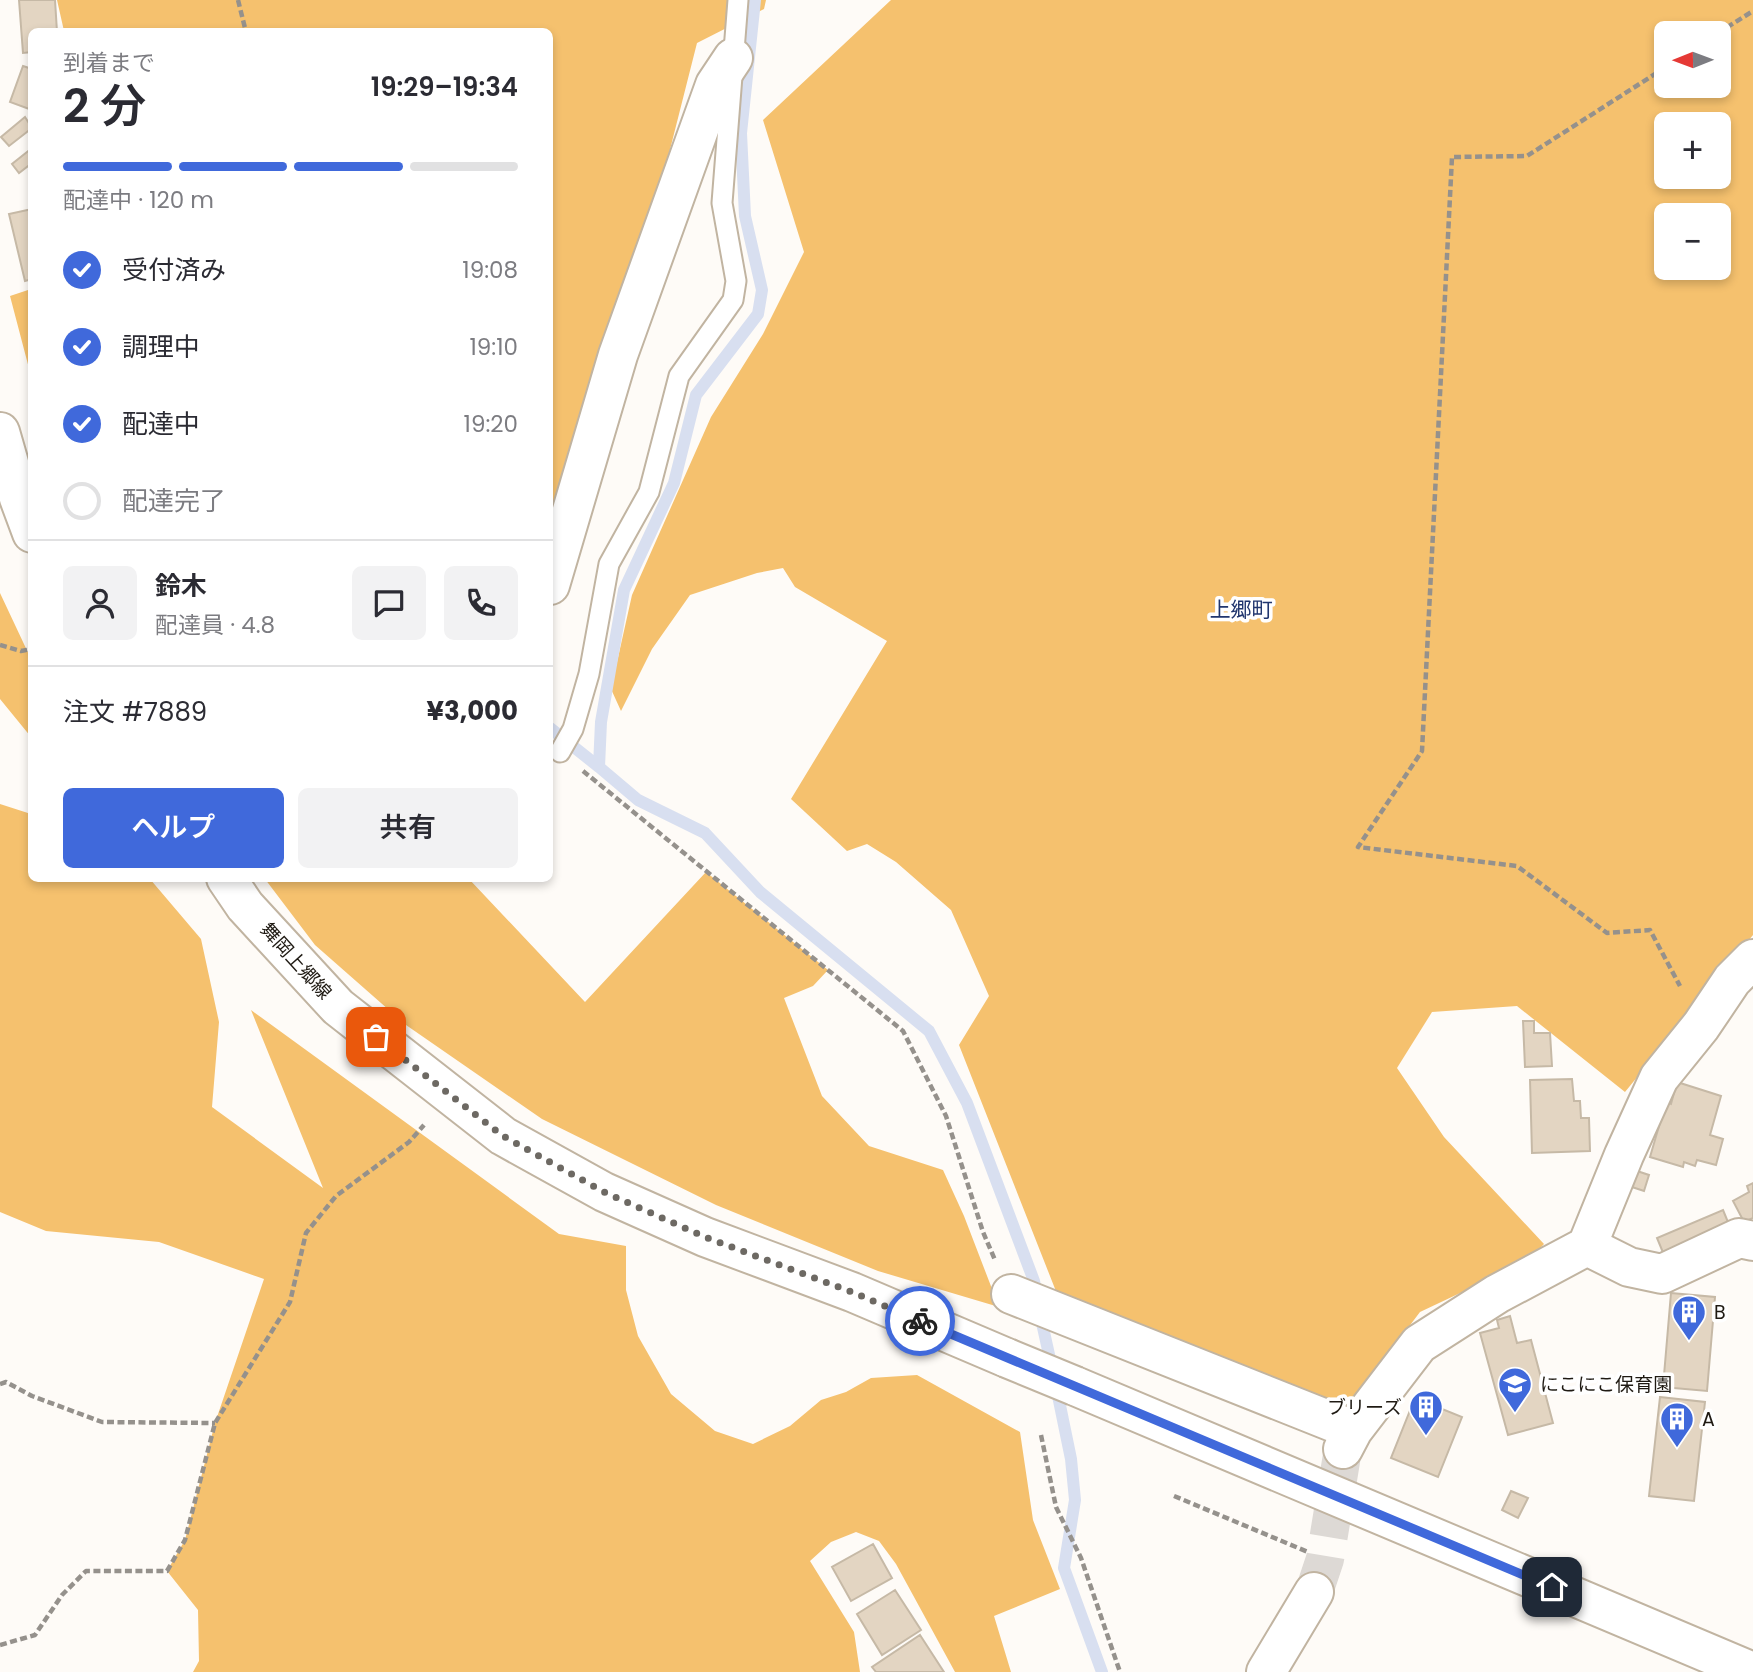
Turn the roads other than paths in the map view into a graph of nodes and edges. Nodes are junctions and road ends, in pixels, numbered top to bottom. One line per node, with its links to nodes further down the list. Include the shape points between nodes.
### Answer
1 (738, 0): 2 (lane)
2 (733, 58): 5 (street, via 715,85 618,355); 6 (lane, via 722,203 736,281 733,300 679,376 649,492 609,564 589,674 573,729)
3 (0, 432): 4 (street)
4 (28, 522)
5 (553, 575)
6 (560, 751)
7 (229, 882): 14 (street, 舞岡上郷線, bridge, via 245,906 338,1007 503,1136 604,1192)
8 (1753, 958): 10 (street, via 1659,1077)
9 (1753, 1241): 10 (street, via 1739,1238 1662,1274 1629,1267)
10 (1587, 1246): 11 (street, via 1497,1294 1419,1344 1348,1440)
11 (1012, 1294)
12 (1314, 1592): 13 (street)
13 (1266, 1672)
14 (1753, 1672)

